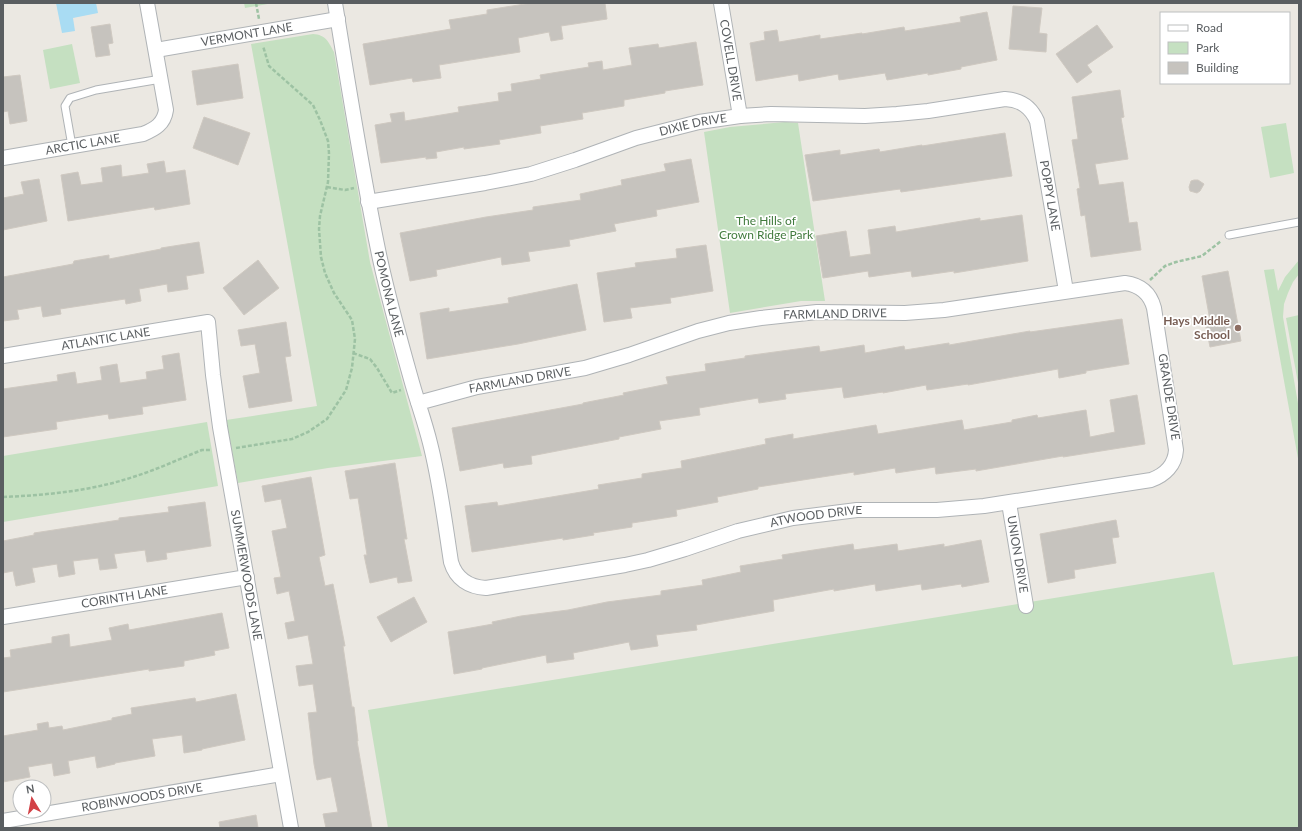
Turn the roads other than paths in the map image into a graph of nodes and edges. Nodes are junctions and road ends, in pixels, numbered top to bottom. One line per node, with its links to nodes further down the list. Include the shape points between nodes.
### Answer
1 (147, 3): 5 (street)
2 (335, 3): 4 (street, POMONA LANE)
3 (721, 3): 8 (street, COVELL DRIVE)
4 (338, 19): 5 (street, VERMONT LANE); 11 (street, POMONA LANE)
5 (156, 50): 6 (street)
6 (161, 79): 9 (street, ARCTIC LANE, via 165,118 154,130); 9 (lane, via 96,90 70,98 65,106)
7 (1025, 105): 8 (street, DIXIE DRIVE, via 1016,100 1006,99 928,111 865,116); 15 (street, POPPY LANE, via 1035,115 1039,126)
8 (740, 116): 11 (street, DIXIE DRIVE, via 651,133 561,165 516,177)
9 (72, 146): 10 (street, ARCTIC LANE)
10 (3, 158)
11 (368, 202): 18 (street, POMONA LANE, via 390,302)
12 (1299, 222): 13 (lane)
13 (1229, 235)
14 (1140, 288): 15 (street, FARMLAND DRIVE, via 1121,282); 19 (street, GRANDE DRIVE, via 1148,295 1154,308 1176,444)
15 (1066, 291): 18 (street, FARMLAND DRIVE, via 944,310 905,313 817,312 761,318 698,331 585,368 477,387)
16 (208, 322): 17 (street, ATLANTIC LANE); 21 (street, SUMMERWOODS LANE, via 224,449)
17 (3, 356)
18 (418, 403): 22 (street, POMONA LANE, via 435,461 451,562)
19 (1172, 464): 20 (street, ATWOOD DRIVE, via 1164,474 1151,480)
20 (1009, 503): 22 (street, ATWOOD DRIVE, via 961,508 874,509 825,513 754,527 670,554 625,565 486,588 476,587); 23 (street, UNION DRIVE)
21 (246, 577): 24 (street, CORINTH LANE); 25 (street, SUMMERWOODS LANE)
22 (462, 580)
23 (1026, 606)
24 (3, 618)
25 (281, 774): 26 (street, ROBINWOODS DRIVE); 27 (street, SUMMERWOODS LANE)
26 (3, 821)
27 (291, 828)

